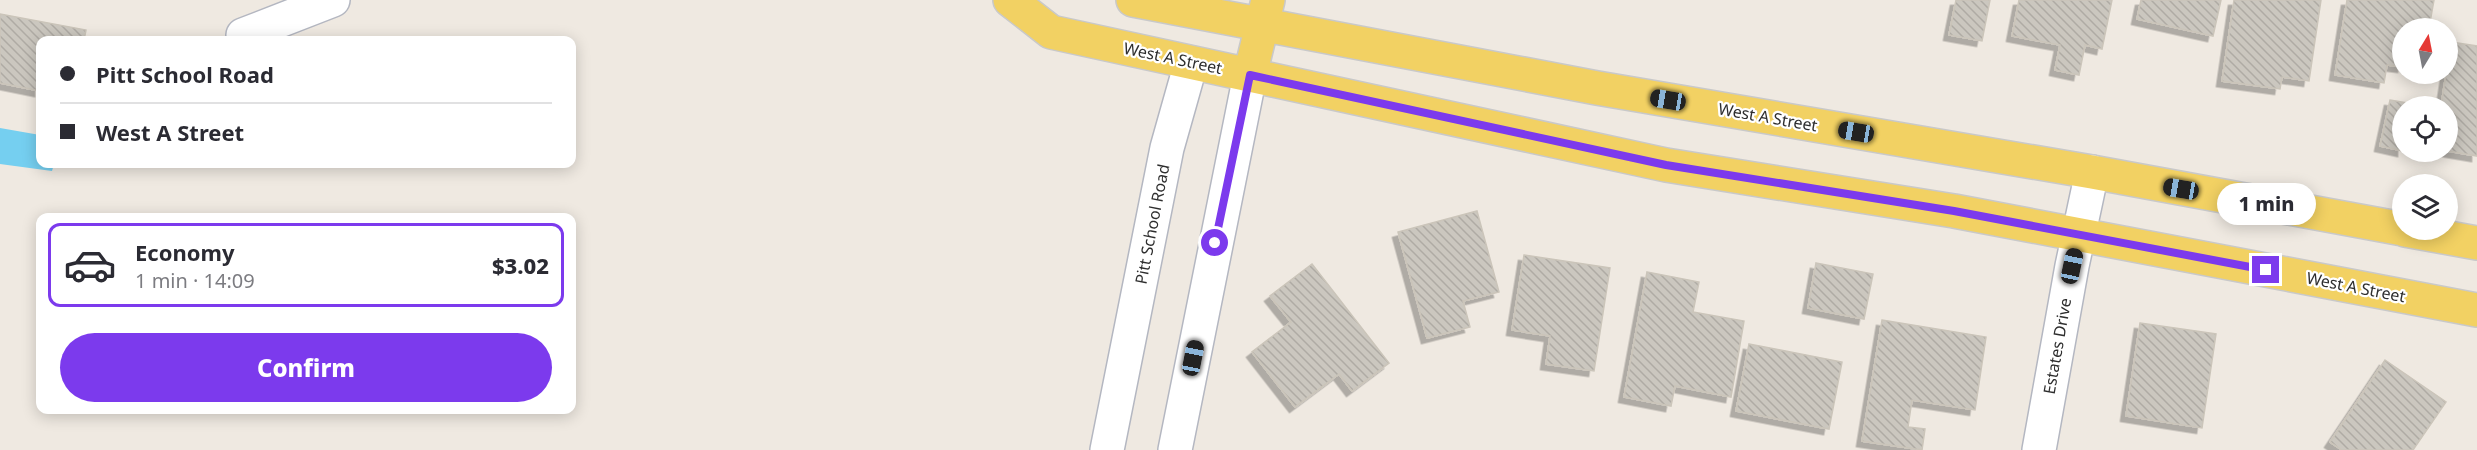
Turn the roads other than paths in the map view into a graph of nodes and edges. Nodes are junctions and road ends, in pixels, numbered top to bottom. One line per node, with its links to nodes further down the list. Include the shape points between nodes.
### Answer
1 (333, 0): 6 (street)
2 (1010, 0): 7 (main road, West A Street, via 1050,32)
3 (1133, 0): 4 (main road, West A Street)
4 (1207, 7): 5 (main road, West A Street); 7 (main road, Pitt School Road)
5 (1265, 12): 8 (main road); 9 (main road, West A Street, via 1597,88)
6 (243, 35)
7 (1191, 63): 8 (main road, West A Street); 15 (street, Pitt School Road, via 1167,148)
8 (1250, 75): 11 (main road, West A Street, via 1666,165); 16 (street)
9 (2092, 172): 10 (main road, West A Street); 11 (street, Estates Drive)
10 (2392, 227)
11 (2078, 234): 14 (main road, West A Street); 17 (street, Estates Drive)
12 (2458, 239): 13 (main road, West A Street)
13 (2477, 243)
14 (2477, 310)
15 (1107, 450)
16 (1175, 450)
17 (2038, 450)

